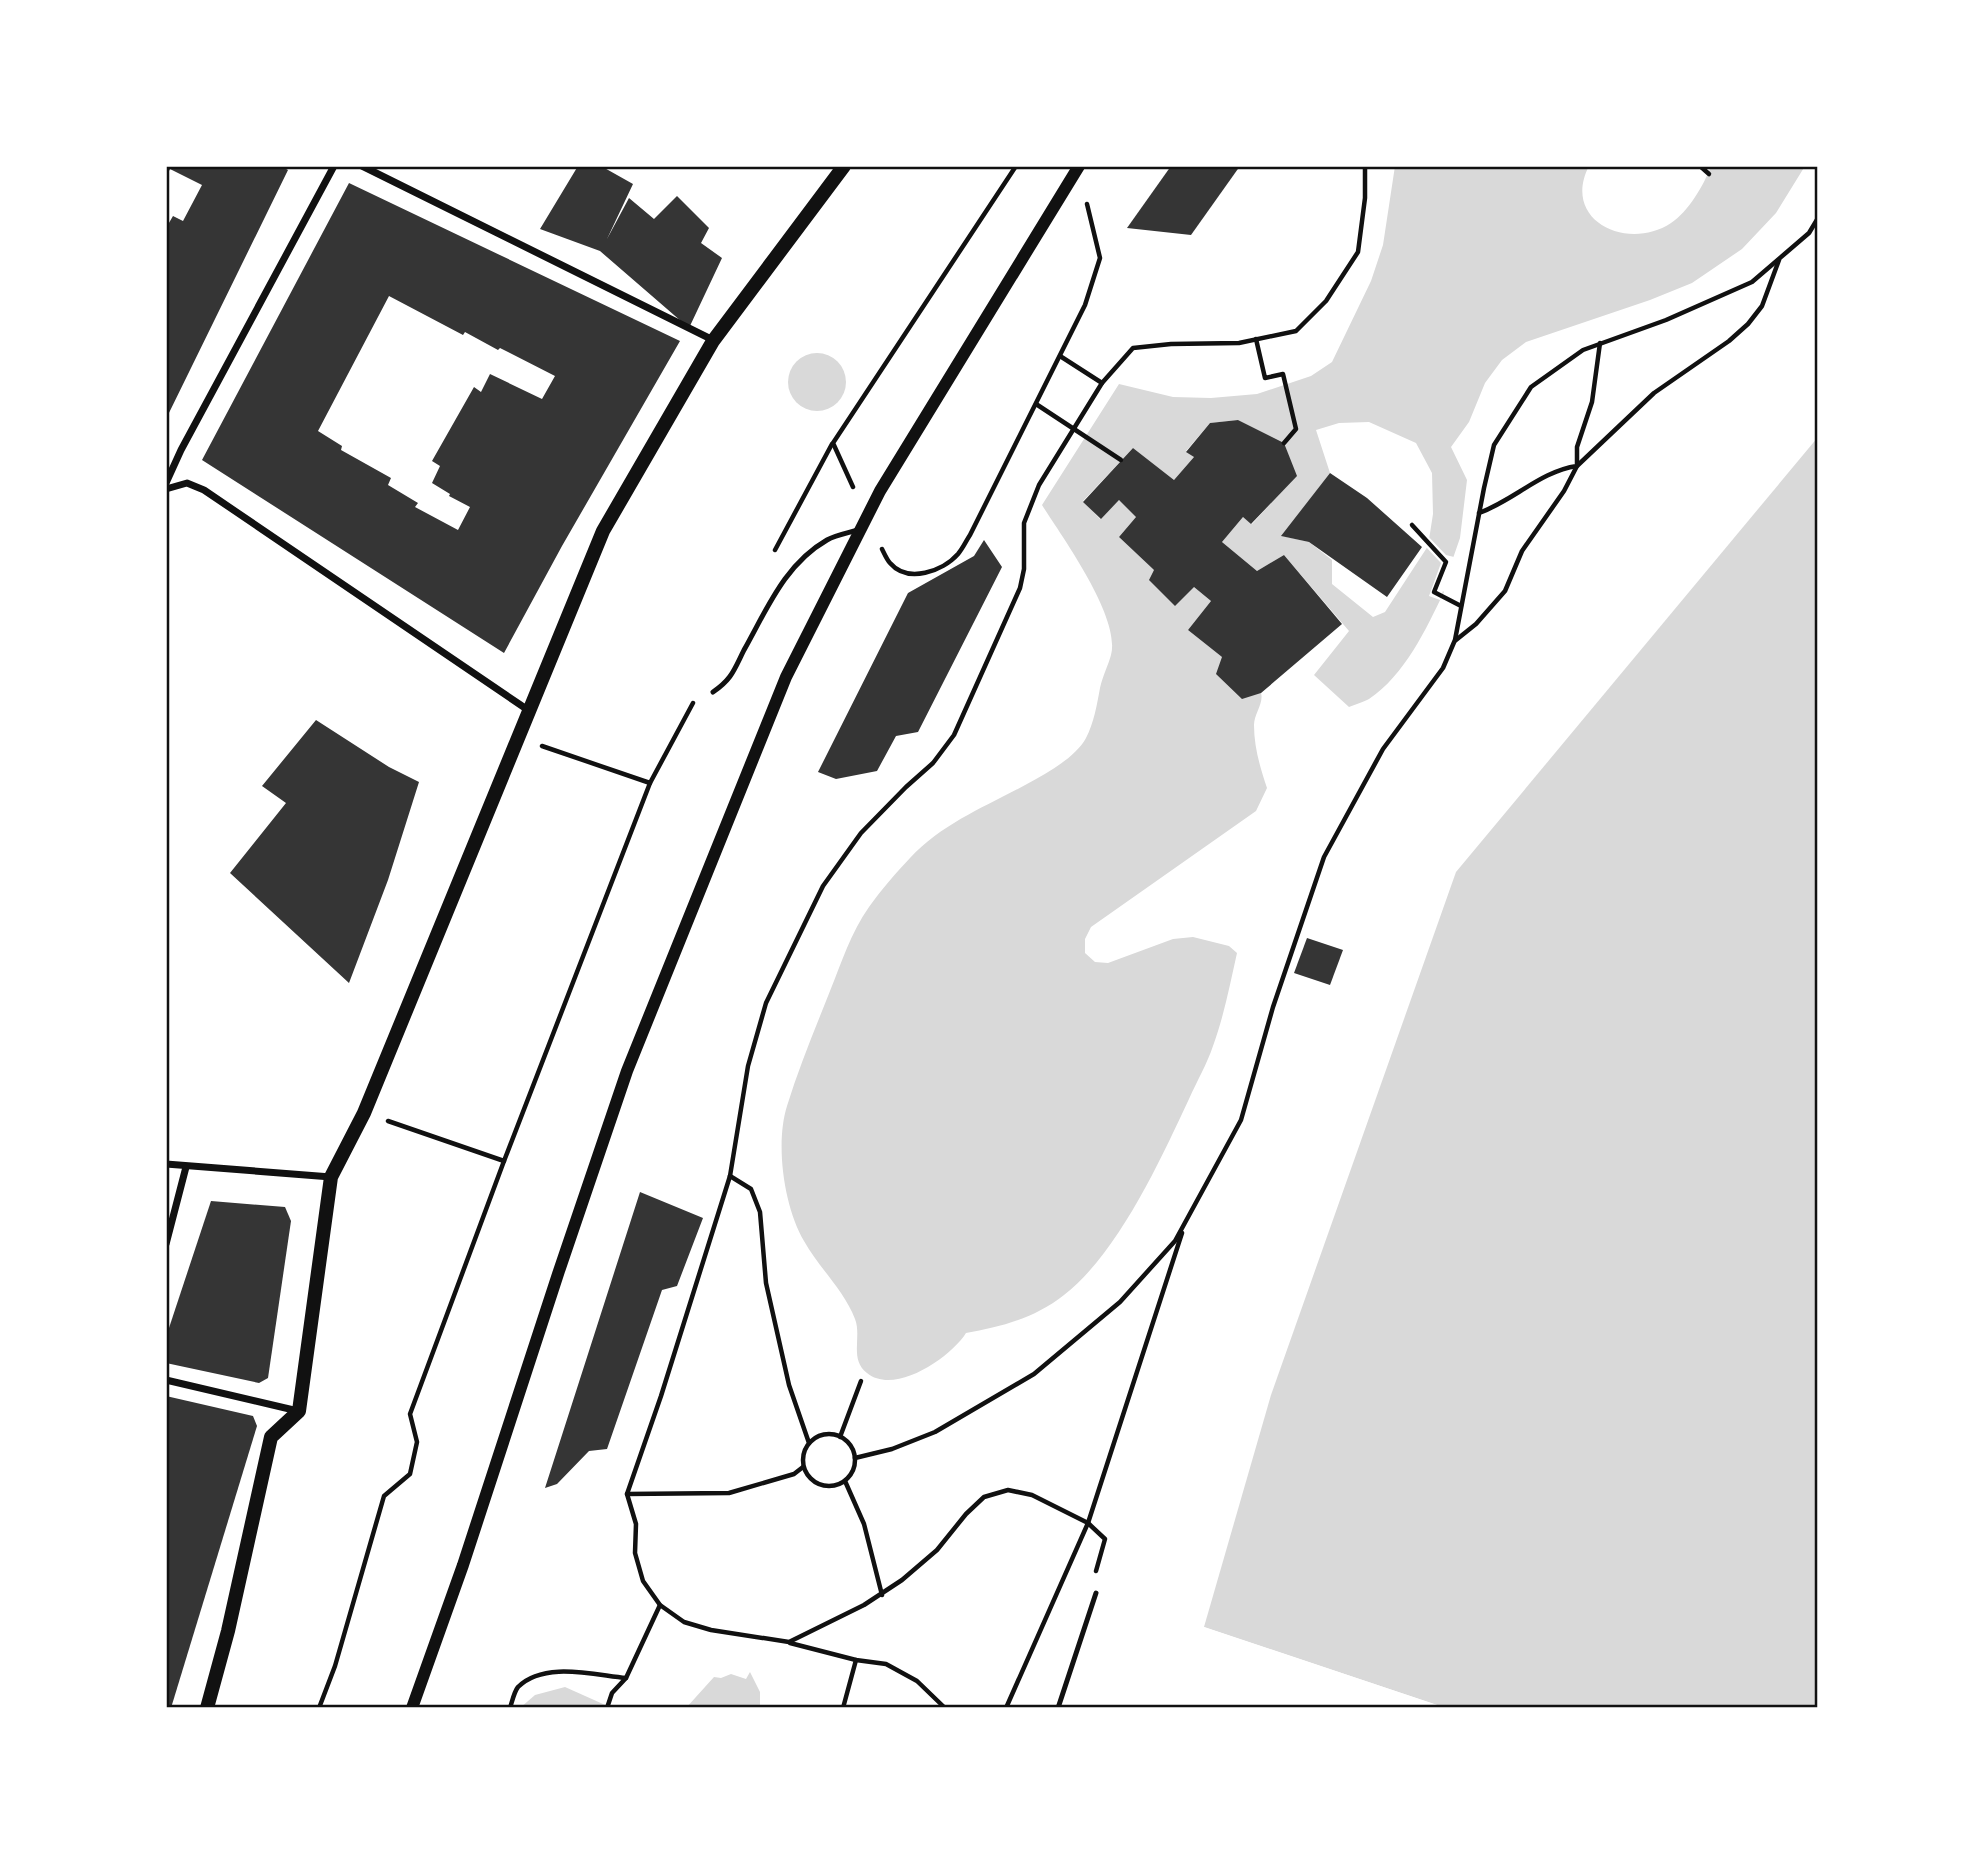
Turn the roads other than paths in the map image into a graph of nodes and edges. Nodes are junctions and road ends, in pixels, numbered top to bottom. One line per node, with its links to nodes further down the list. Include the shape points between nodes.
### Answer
1 (334, 166): 6 (street)
2 (362, 166): 5 (street)
3 (844, 166): 5 (main road)
4 (1079, 167): 8 (street)
5 (713, 341): 10 (main road, via 603,531)
6 (166, 483)
7 (166, 489): 10 (street, via 187,484 204,490)
8 (861, 529): 9 (lane, via 829,539 801,558 781,584 736,671); 19 (street, via 786,677 627,1071)
9 (713, 692)
10 (528, 710): 13 (main road, via 364,1113)
11 (166, 1164): 12 (street)
12 (186, 1167): 13 (street); 14 (street)
13 (331, 1177): 16 (main road)
14 (166, 1244)
15 (166, 1380): 16 (street)
16 (299, 1411): 18 (main road, via 271,1437)
17 (1096, 1592): 20 (lane)
18 (207, 1708)
19 (412, 1708)
20 (1058, 1708)

